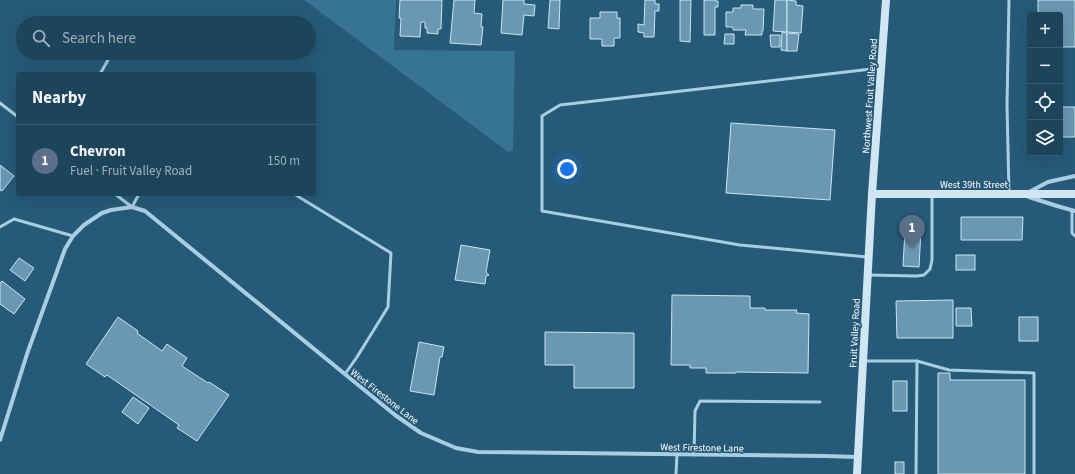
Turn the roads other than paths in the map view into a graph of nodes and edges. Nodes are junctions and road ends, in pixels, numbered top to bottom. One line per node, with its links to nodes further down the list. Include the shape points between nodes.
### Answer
1 (886, 0): 4 (main road, Northwest Fruit Valley Road)
2 (1009, 0): 12 (lane)
3 (108, 60): 5 (lane)
4 (881, 68): 9 (main road, Northwest Fruit Valley Road); 22 (lane, via 560,105 542,116 542,211 740,245)
5 (101, 72)
6 (0, 103): 7 (lane)
7 (16, 115)
8 (1075, 176): 13 (street, via 1048,182)
9 (872, 194): 10 (main road, West 39th Street); 22 (main road, Fruit Valley Road)
10 (932, 194): 12 (main road, West 39th Street); 23 (lane, via 930,269 924,275 917,276)
11 (1075, 194): 13 (main road, West 39th Street)
12 (1009, 195): 13 (main road, West 39th Street)
13 (1023, 195): 18 (street)
14 (118, 196): 17 (lane)
15 (138, 196): 17 (lane)
16 (297, 196): 26 (lane, via 391,253 388,308)
17 (132, 207): 20 (street, via 102,213); 26 (street, West Firestone Lane, via 145,211)
18 (1074, 210): 21 (lane, via 1072,233)
19 (0, 226): 20 (lane, via 14,219)
20 (73, 236): 28 (street, via 64,249)
21 (1075, 236)
22 (869, 258): 23 (main road, Fruit Valley Road)
23 (868, 275): 24 (main road, Fruit Valley Road)
24 (863, 361): 25 (lane); 31 (main road, Fruit Valley Road)
25 (917, 361): 34 (lane); 35 (lane, via 949,370 1034,373)
26 (345, 374): 29 (street, West Firestone Lane, via 421,433 456,448 478,452)
27 (820, 402): 30 (lane, via 700,400 695,411)
28 (0, 440)
29 (677, 454): 30 (street, West Firestone Lane); 32 (lane)
30 (694, 454): 31 (street, West Firestone Lane)
31 (857, 457): 33 (main road, Fruit Valley Road)
32 (676, 474)
33 (857, 474)
34 (916, 474)
35 (1034, 474)

